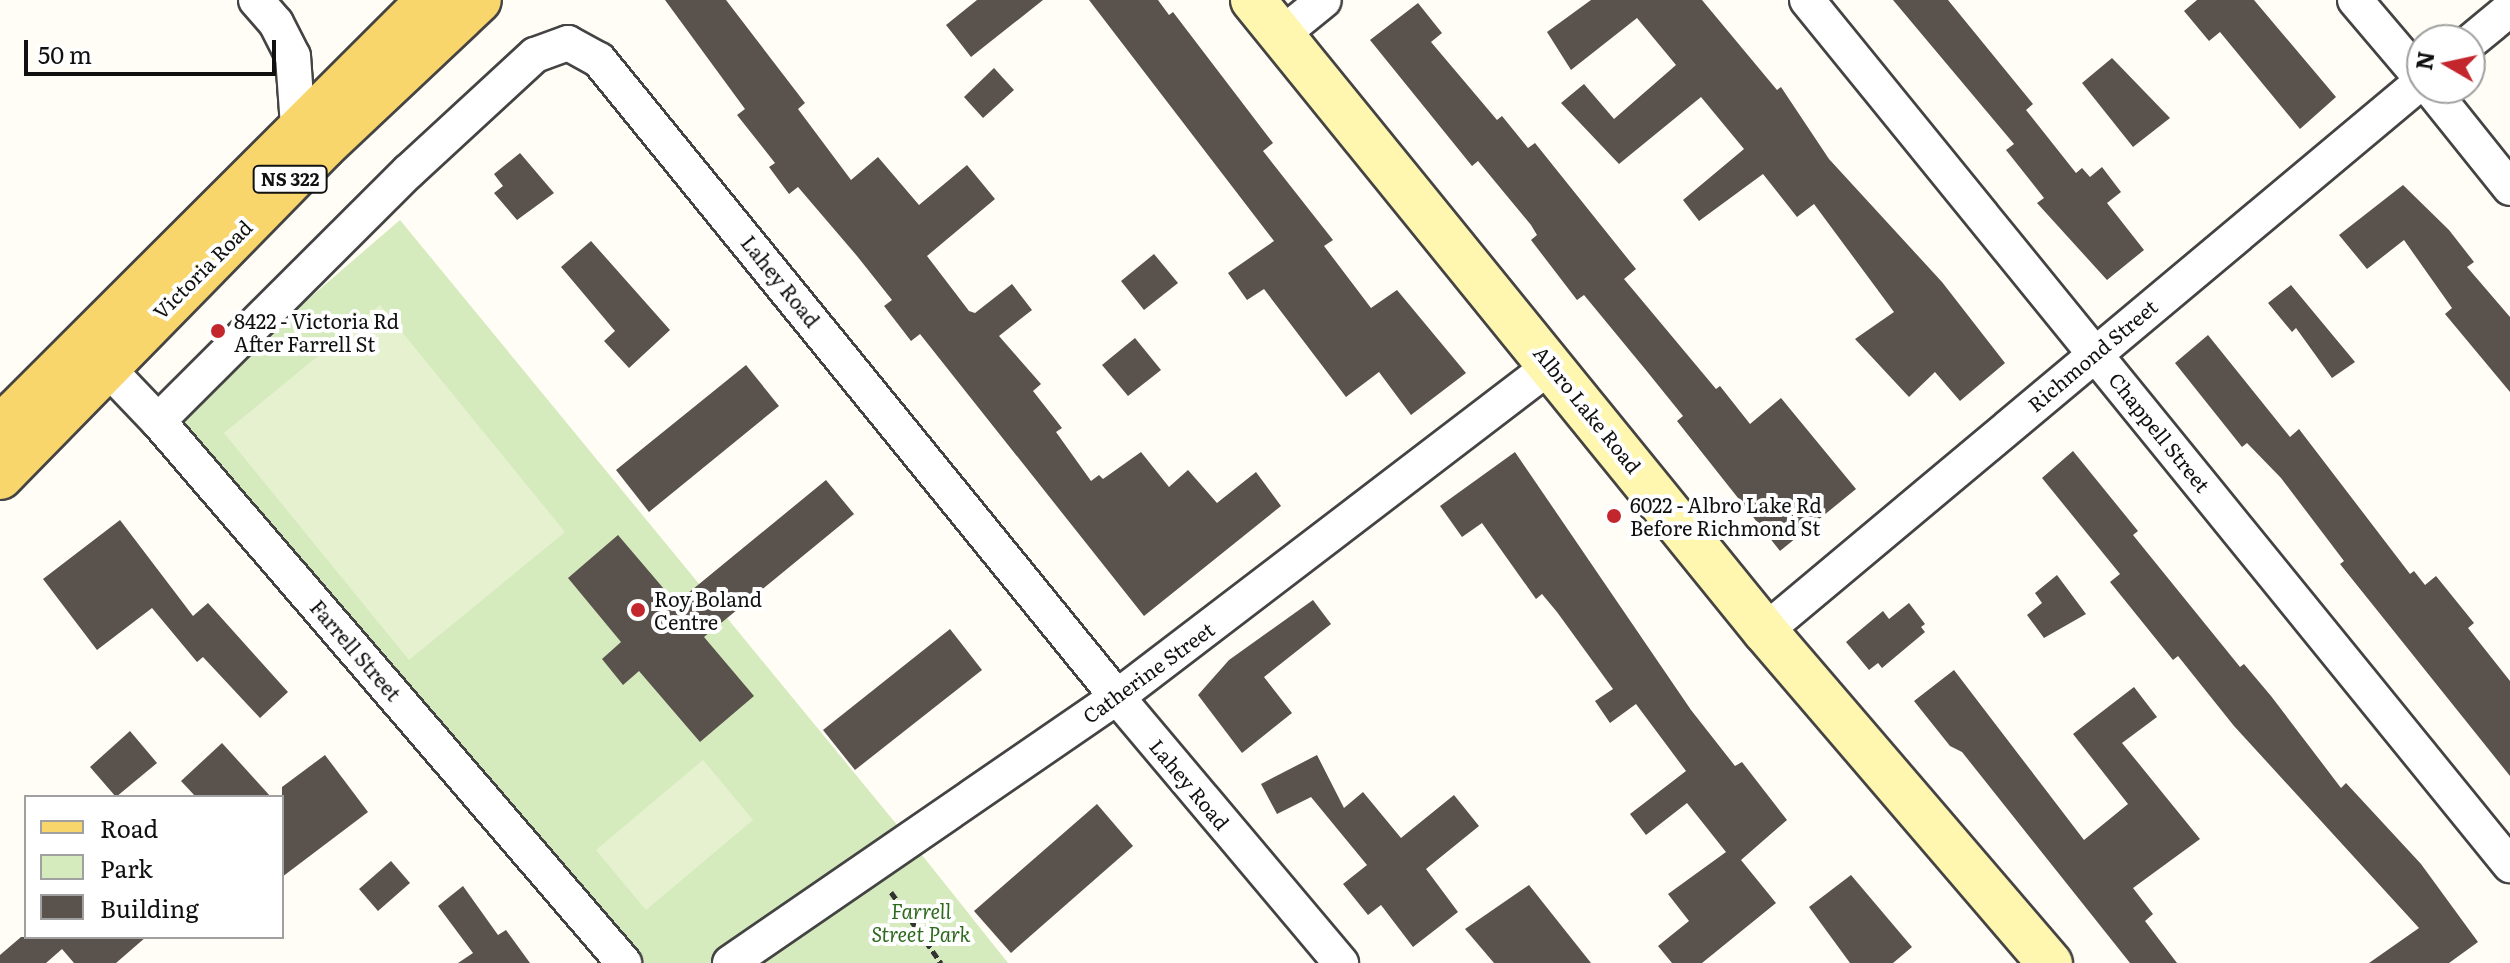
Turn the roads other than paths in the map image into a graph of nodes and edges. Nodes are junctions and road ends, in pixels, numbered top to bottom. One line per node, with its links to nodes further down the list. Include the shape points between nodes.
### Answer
1 (256, 0): 14 (street, via 276,23 293,56)
2 (429, 0): 14 (main road, Victoria Road / NS 322)
3 (479, 0): 17 (main road, Victoria Road / NS 322)
4 (1253, 0): 10 (main road, Albro Lake Road)
5 (1324, 0): 10 (street)
6 (1807, 0): 16 (street, Chappell Street)
7 (2355, 0): 11 (street)
8 (2510, 9): 9 (street)
9 (2486, 29)
10 (1281, 35): 18 (main road, Albro Lake Road)
11 (2406, 61)
12 (2406, 93): 16 (street, Richmond Street)
13 (2443, 104): 15 (street)
14 (298, 125): 17 (main road, Victoria Road / NS 322)
15 (2510, 188)
16 (2095, 352): 22 (street, Richmond Street); 24 (street, Chappell Street)
17 (94, 354): 19 (street, Farrell Street); 20 (main road, Victoria Road / NS 322); 21 (main road, Victoria Road / NS 322)
18 (1553, 364): 22 (main road, Albro Lake Road); 23 (street, Catherine Street)
19 (158, 421): 23 (street, Lahey Road, via 419,161 535,55 568,43 599,60); 25 (street, Farrell Street)
20 (0, 428)
21 (0, 477)
22 (1765, 631): 28 (main road, Albro Lake Road)
23 (1117, 697): 26 (street, Catherine Street); 27 (street, Lahey Road)
24 (2510, 865)
25 (624, 963)
26 (730, 963)
27 (1341, 963)
28 (2050, 963)

